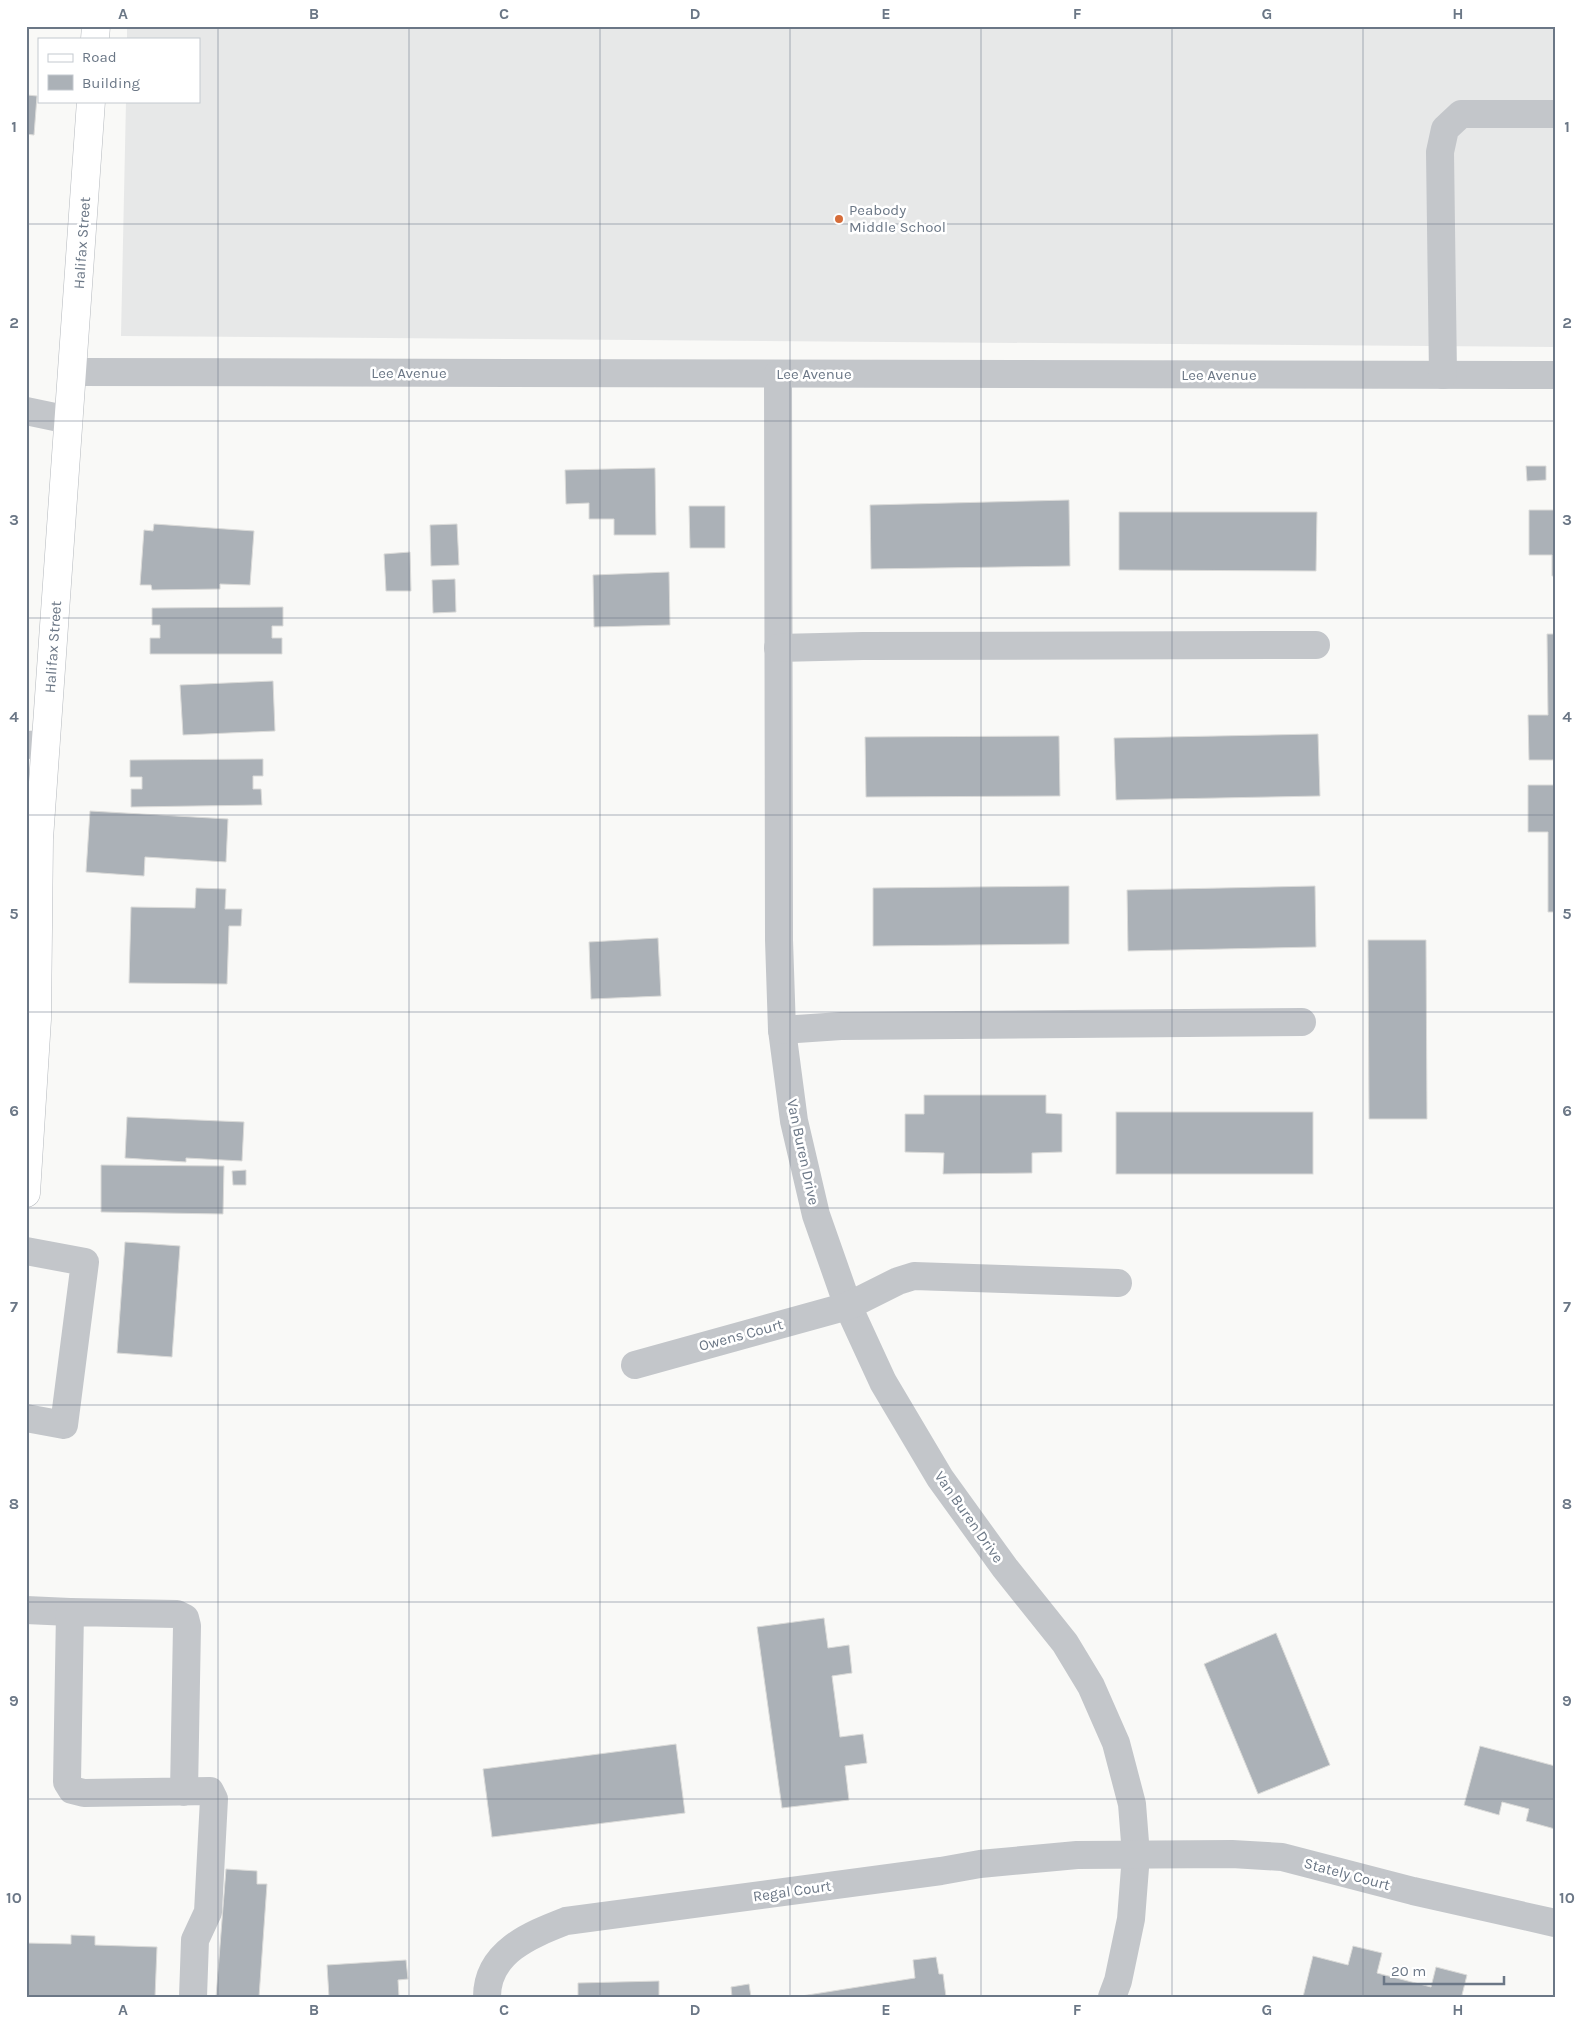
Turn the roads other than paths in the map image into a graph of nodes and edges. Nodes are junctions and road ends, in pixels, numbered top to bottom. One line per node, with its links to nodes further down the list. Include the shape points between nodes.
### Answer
1 (91, 102): 3 (main road, Halifax Street)
2 (1555, 114): 5 (street, via 1461,114 1444,129 1440,152)
3 (73, 372): 4 (street, Lee Avenue); 8 (main road, Halifax Street)
4 (778, 374): 5 (street, Lee Avenue); 10 (street, Van Buren Drive)
5 (1443, 375): 6 (street, Lee Avenue)
6 (1555, 375)
7 (26, 411): 8 (street)
8 (69, 420): 11 (main road, Halifax Street)
9 (1316, 645): 10 (street)
10 (778, 648): 14 (street, Van Buren Drive)
11 (36, 744): 12 (main road, Halifax Street, via 39,839)
12 (32, 1021): 15 (main road, Halifax Street)
13 (1302, 1022): 14 (street, via 841,1026)
14 (782, 1030): 18 (street, Van Buren Drive, via 794,1121 809,1187)
15 (26, 1193)
16 (26, 1252): 20 (street, via 85,1262 64,1425)
17 (1118, 1282): 18 (street, Owens Court, via 914,1276)
18 (848, 1306): 19 (street, Owens Court); 24 (street, Van Buren Drive, via 883,1382 940,1478 1005,1568 1065,1643 1091,1686 1116,1744 1130,1796)
19 (635, 1365)
20 (26, 1418)
21 (26, 1610): 22 (street)
22 (70, 1612): 23 (street, via 177,1614 185,1618); 23 (street, via 67,1782 72,1790)
23 (184, 1792): 26 (street, via 210,1791 214,1799 208,1912 195,1940)
24 (1136, 1855): 25 (street, Stately Court, via 1282,1857); 27 (street, Regal Court, via 1077,1854 980,1864 566,1921 530,1934 500,1958 490,1976); 28 (street, Van Buren Drive, via 1131,1919)
25 (1555, 1923)
26 (193, 1997)
27 (488, 1997)
28 (1112, 1997)

